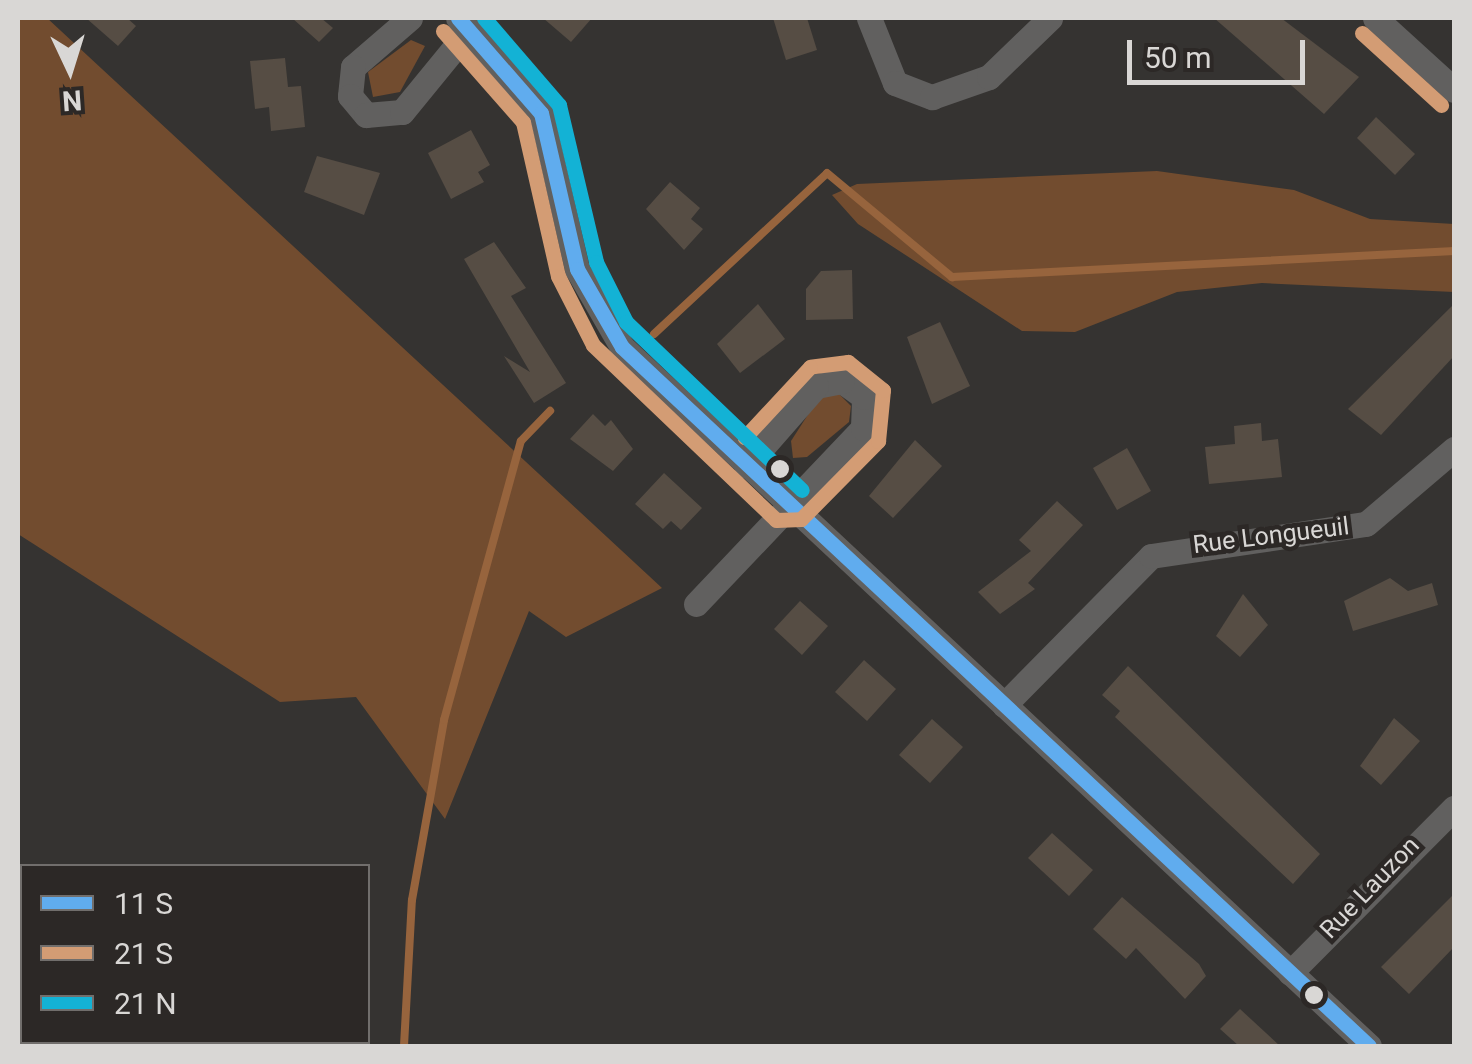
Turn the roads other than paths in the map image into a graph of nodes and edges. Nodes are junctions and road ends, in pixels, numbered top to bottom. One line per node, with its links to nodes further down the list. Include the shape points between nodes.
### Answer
1 (410, 18): 5 (street, via 354,68 352,102 372,118 402,112)
2 (869, 18): 3 (street, via 888,73 919,96 976,85)
3 (1050, 18)
4 (1375, 18): 6 (street)
5 (464, 23): 8 (street, via 541,113 577,269 599,317)
6 (1454, 90)
7 (1454, 449): 11 (street, Rue Longueuil, via 1366,524 1152,556)
8 (746, 466): 9 (street); 9 (street, via 816,386 852,385 867,404 863,428)
9 (788, 504): 10 (street); 11 (street)
10 (696, 604)
11 (1004, 705): 13 (street)
12 (1454, 808): 13 (street, Rue Lauzon)
13 (1290, 972): 14 (street)
14 (1369, 1046)

